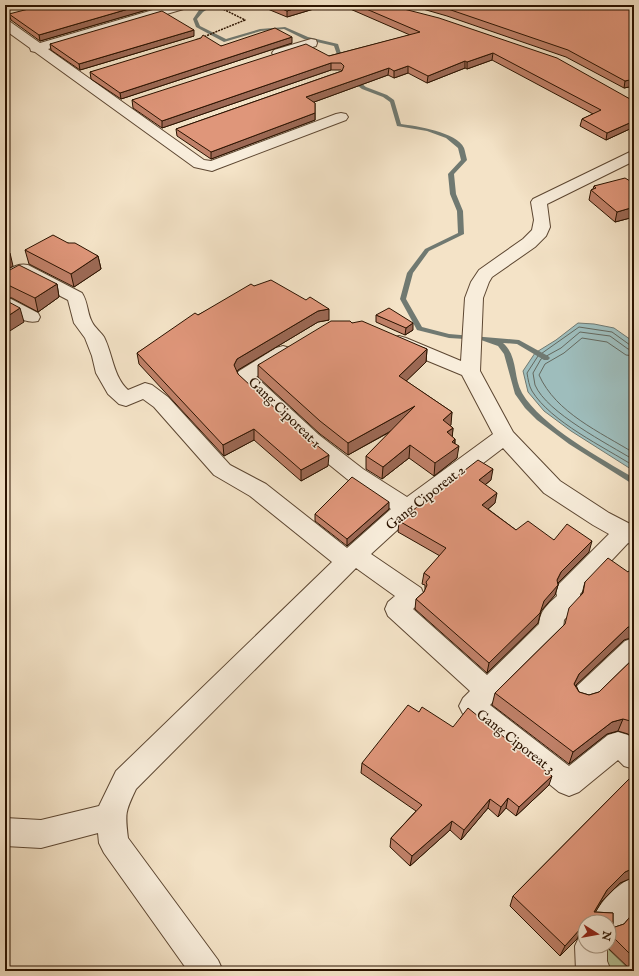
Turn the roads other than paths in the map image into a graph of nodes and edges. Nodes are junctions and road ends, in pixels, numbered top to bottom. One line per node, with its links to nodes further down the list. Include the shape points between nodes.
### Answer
1 (183, 5): 4 (street)
2 (7, 19): 4 (street)
3 (311, 43): 5 (street)
4 (36, 48): 7 (street)
5 (267, 57)
6 (92, 72): 7 (street)
7 (78, 77): 9 (street)
8 (135, 101): 9 (street)
9 (120, 106): 12 (street)
10 (341, 116): 12 (street, via 212,166 200,164)
11 (175, 130): 12 (street)
12 (161, 135)
13 (634, 155): 19 (street, via 540,200 540,232 529,243 485,274 480,282 474,298)
14 (5, 279): 23 (street, via 22,269 76,297 83,323 94,337 106,373 115,389 126,399 145,390 161,402 222,470 258,490)
15 (5, 303): 16 (street)
16 (31, 317)
17 (383, 335): 19 (street)
18 (300, 342): 21 (street, Gang Ciporeat 1, via 249,372 247,379 312,440 355,474)
19 (470, 371): 20 (street)
20 (506, 436): 21 (street, Gang Ciporeat 2); 22 (street, via 552,487 589,512)
21 (408, 509): 23 (street, Gang Ciporeat 2)
22 (630, 534): 25 (street, Gang Ciporeat 3, via 568,591 569,599 552,616 551,628)
23 (351, 559): 25 (street, via 412,595 397,609); 28 (street, Gang Ciporeat 2, via 126,780)
24 (634, 650): 26 (street)
25 (486, 691): 27 (street, Gang Ciporeat 3, via 472,706 569,783 618,744)
26 (585, 695)
27 (634, 757)
28 (111, 816): 29 (street, via 41,834); 33 (street, via 114,843)
29 (5, 832)
30 (634, 892): 31 (street)
31 (613, 914)
32 (592, 954): 34 (street, via 591,968)
33 (207, 971)
34 (595, 971)

